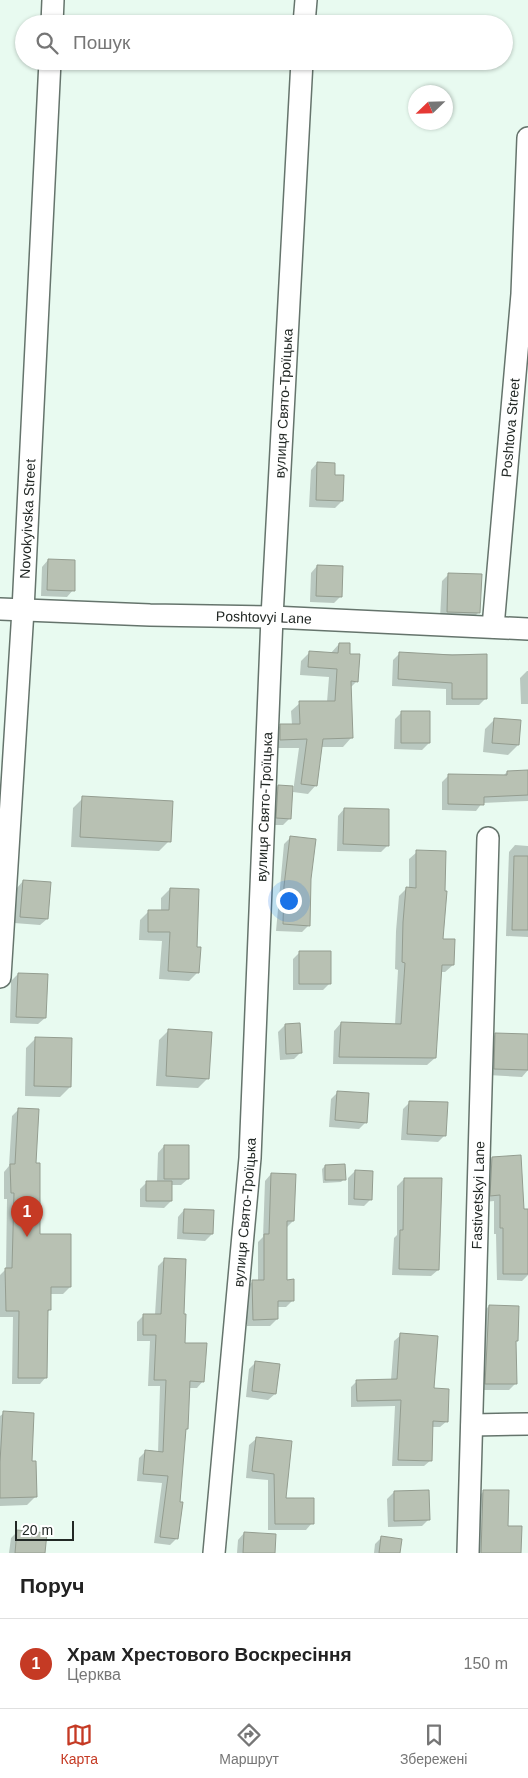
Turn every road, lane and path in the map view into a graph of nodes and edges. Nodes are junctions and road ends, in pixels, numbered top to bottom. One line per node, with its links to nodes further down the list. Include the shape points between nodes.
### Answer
1 (53, 0): 3 (street)
2 (306, 0): 4 (street)
3 (52, 15)
4 (305, 15)
5 (50, 70): 9 (street, Novokyivska Street)
6 (302, 70): 10 (street, вулиця Свято-Троїцька)
7 (528, 138): 11 (street, Poshtova Street, via 522,294)
8 (0, 609): 9 (street, Poshtovyi Lane)
9 (23, 610): 10 (street, Poshtovyi Lane); 14 (street, Novokyivska Street)
10 (272, 617): 11 (street, Poshtovyi Lane); 17 (street, вулиця Свято-Троїцька, via 250,1158)
11 (492, 627): 12 (street, Poshtovyi Lane)
12 (528, 628)
13 (488, 838): 16 (street, Fastivetskyi Lane)
14 (0, 977)
15 (528, 1424): 16 (street)
16 (472, 1425): 18 (street, Fastivetskyi Lane)
17 (214, 1553)
18 (468, 1553)

